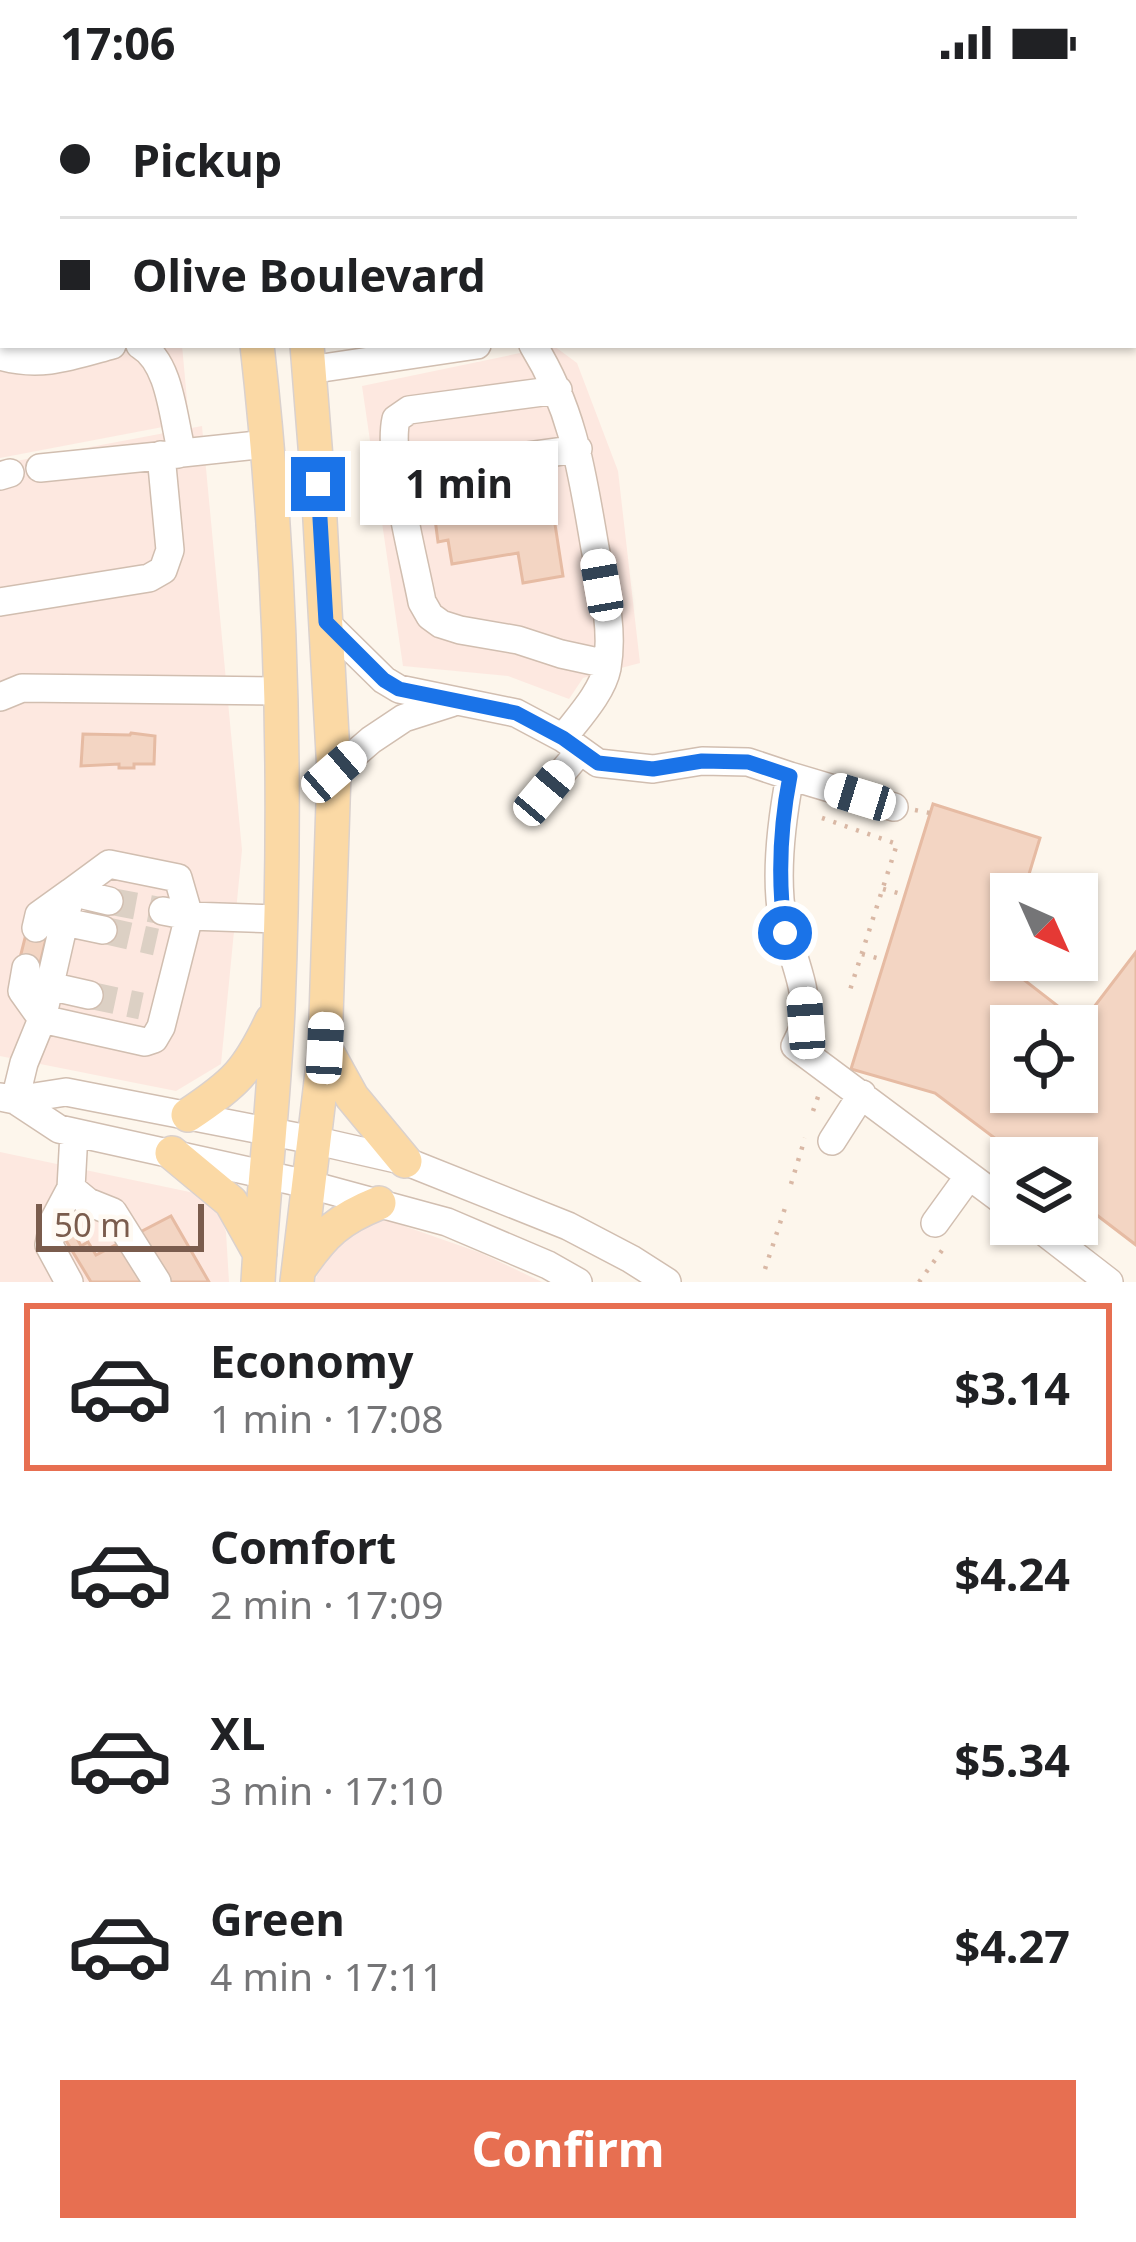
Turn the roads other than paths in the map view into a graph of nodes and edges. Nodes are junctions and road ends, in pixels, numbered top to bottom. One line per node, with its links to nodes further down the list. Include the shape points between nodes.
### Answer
1 (102, 348): 6 (street, via 26,363)
2 (145, 348): 11 (street, via 164,373)
3 (257, 348): 9 (main road)
4 (438, 348): 7 (street)
5 (535, 348): 8 (street)
6 (0, 356)
7 (308, 358): 15 (main road)
8 (558, 390): 10 (street); 13 (street, via 410,410 392,434)
9 (266, 444): 11 (street); 17 (main road)
10 (578, 449): 13 (street); 16 (street, via 609,619)
11 (172, 454): 12 (street); 14 (street, via 163,570)
12 (40, 468)
13 (398, 474): 16 (street, via 430,616)
14 (0, 602)
15 (326, 622): 19 (street, via 384,680); 21 (main road)
16 (607, 664): 20 (street)
17 (279, 691): 18 (street, via 22,688); 28 (main road)
18 (0, 697)
19 (454, 702): 20 (street, via 516,713); 21 (street, via 404,718)
20 (571, 744): 22 (street, via 598,763 653,769 748,762); 23 (street)
21 (334, 772): 36 (main road)
22 (790, 776): 24 (street); 37 (street, via 780,897 803,992 806,1023 795,1046)
23 (544, 793)
24 (894, 807)
25 (71, 892): 26 (street); 27 (street, via 109,864 178,878); 29 (street); 30 (street, via 39,915)
26 (110, 901)
27 (176, 914): 28 (street); 35 (street, via 153,1008 154,1039)
28 (280, 919): 34 (main road)
29 (64, 922): 31 (street); 32 (street)
30 (35, 928)
31 (103, 930)
32 (38, 977): 33 (street); 35 (street)
33 (89, 995)
34 (278, 1007): 39 (main road, via 241,1076); 40 (main road)
35 (42, 1019): 38 (street)
36 (325, 1048): 42 (main road); 45 (main road, via 352,1097)
37 (862, 1094): 43 (street); 47 (street)
38 (7, 1098): 39 (street, via 67,1092); 41 (street)
39 (188, 1115): 40 (street)
40 (270, 1131): 42 (street); 46 (main road)
41 (74, 1132): 44 (street); 49 (street)
42 (313, 1139): 45 (street); 48 (main road)
43 (818, 1140)
44 (172, 1153): 46 (street); 54 (main road, via 231,1202)
45 (405, 1161): 59 (street, via 568,1226)
46 (267, 1176): 48 (street); 54 (main road)
47 (969, 1176): 50 (street); 52 (street)
48 (307, 1184): 51 (street); 55 (main road)
49 (71, 1188): 56 (street, via 49,1246); 57 (street, via 113,1212)
50 (990, 1192)
51 (379, 1203): 55 (main road, via 335,1225); 58 (street, via 447,1222)
52 (939, 1236)
53 (1061, 1245): 60 (street)
54 (259, 1268)
55 (298, 1276)
56 (69, 1282)
57 (157, 1282)
58 (578, 1282)
59 (667, 1282)
60 (1109, 1282)

